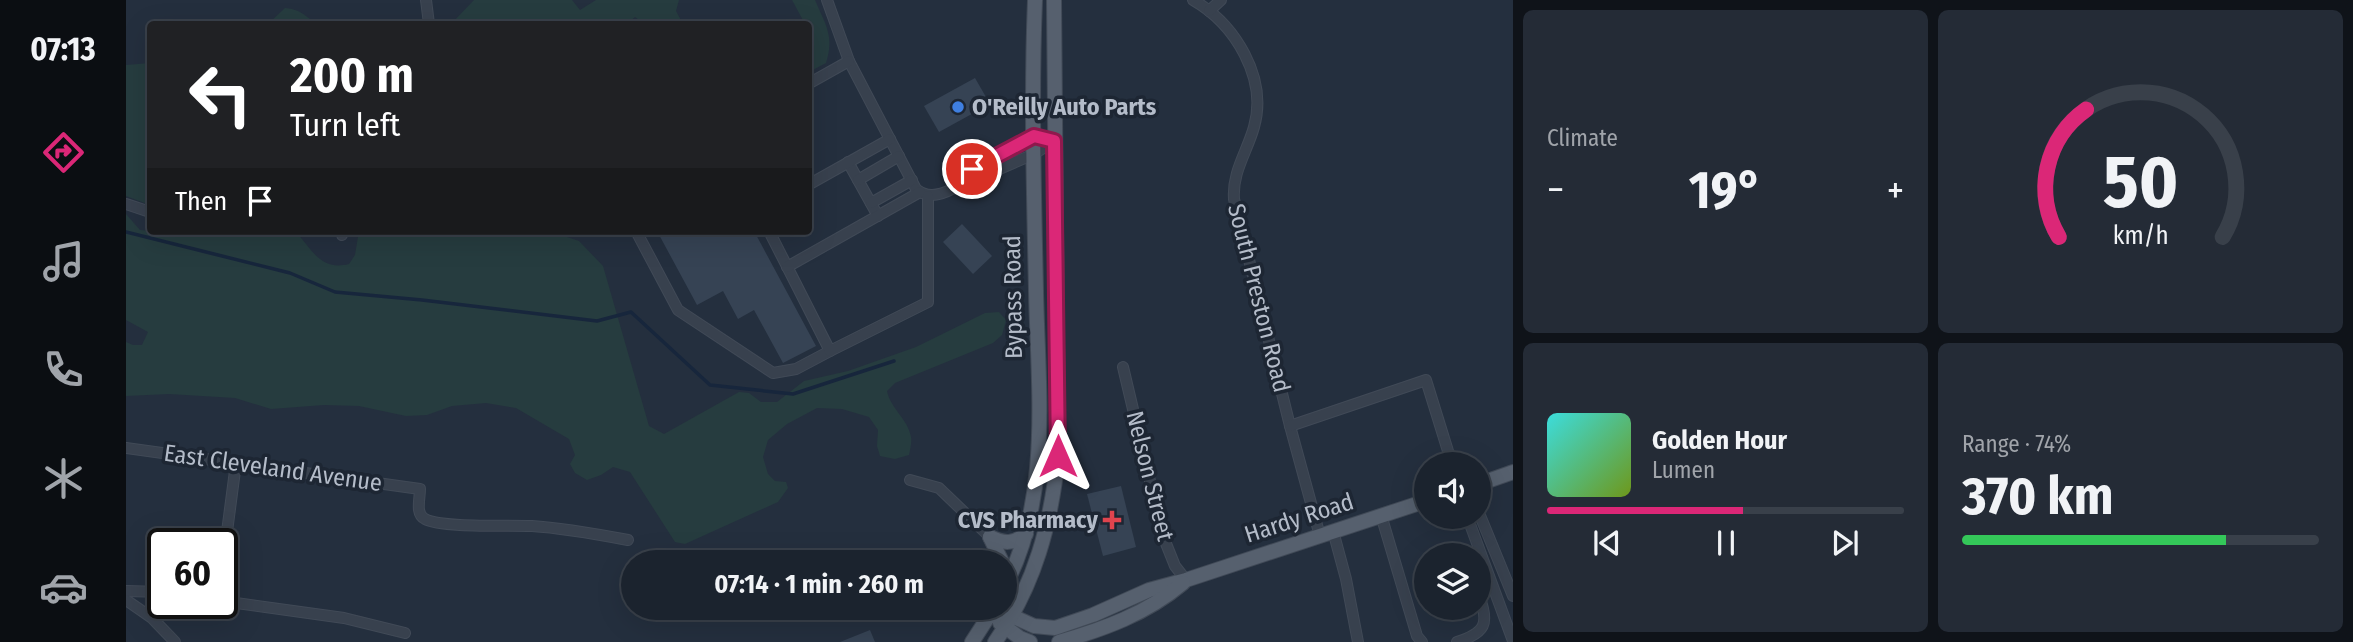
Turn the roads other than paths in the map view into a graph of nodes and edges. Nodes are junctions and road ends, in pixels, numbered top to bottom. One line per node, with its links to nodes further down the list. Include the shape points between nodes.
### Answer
1 (426, 0): 8 (street)
2 (827, 0): 9 (street)
3 (1035, 0): 11 (main road, Bypass Road)
4 (1054, 0): 13 (main road, Bypass Road)
5 (1193, 0): 7 (street, South Preston Road)
6 (1221, 0): 7 (street)
7 (1209, 11): 31 (street, South Preston Road, via 1242,48 1255,86 1256,121 1235,177 1234,199)
8 (429, 21)
9 (849, 61): 10 (street); 12 (street)
10 (812, 82)
11 (1034, 136): 13 (street); 14 (main road, Bypass Road); 17 (street, via 972,169)
12 (890, 139): 15 (street); 16 (street)
13 (1054, 141): 14 (street); 59 (main road, Bypass Road, via 1056,468 1042,547)
14 (1034, 154): 17 (street, via 974,180); 44 (main road, Bypass Road, via 1038,443)
15 (899, 156): 18 (street); 19 (street)
16 (848, 162): 18 (street); 20 (street)
17 (966, 179): 21 (street, via 939,195)
18 (858, 180): 22 (street)
19 (912, 180): 21 (street); 22 (street)
20 (812, 183)
21 (924, 194): 25 (street); 29 (street, via 928,302)
22 (871, 203): 25 (street)
23 (126, 204): 24 (street)
24 (147, 211)
25 (878, 216): 28 (street)
26 (638, 235): 29 (street, via 678,310 773,373 796,369)
27 (771, 235): 28 (street)
28 (787, 267): 29 (street)
29 (830, 351)
30 (1123, 367): 49 (street, Nelson Street, via 1163,536)
31 (1290, 426): 33 (street, via 1426,380); 43 (street, South Preston Road)
32 (126, 448): 34 (street, East Cleveland Avenue)
33 (1448, 452)
34 (236, 463): 40 (street); 46 (street, East Cleveland Avenue, via 420,489 419,511 427,520 534,526)
35 (1513, 472): 37 (main road)
36 (910, 480): 45 (street, via 939,488)
37 (1491, 480)
38 (1414, 504): 39 (main road, Hardy Road)
39 (1381, 515): 43 (main road, Hardy Road); 69 (street)
40 (227, 528)
41 (1472, 529): 61 (street)
42 (1486, 529): 52 (street)
43 (1326, 533): 49 (main road, Hardy Road); 68 (street, South Preston Road, via 1346,579)
44 (1026, 534): 45 (main road, via 1012,542); 48 (main road, Bypass Road)
45 (990, 537): 47 (main road)
46 (628, 540)
47 (996, 550)
48 (1017, 555)
49 (1186, 580): 55 (main road, Hardy Road, via 1160,603); 59 (main road, Hardy Road, via 1149,590 1066,626)
50 (126, 591): 51 (street)
51 (147, 592)
52 (1513, 596)
53 (126, 600): 62 (street)
54 (238, 603): 60 (street, via 344,618)
55 (1126, 618): 66 (main road, Hardy Road); 67 (main road)
56 (987, 620): 63 (main road, Hardy Road)
57 (1006, 620): 59 (main road, Hardy Road)
58 (1483, 620): 70 (street, via 1476,636)
59 (1009, 622): 64 (main road, Bypass Road); 65 (main road, Hardy Road)
60 (405, 633)
61 (1513, 641)
62 (175, 642)
63 (972, 642)
64 (995, 642)
65 (1030, 642)
66 (1059, 642)
67 (1081, 642)
68 (1358, 642)
69 (1422, 642)
70 (1457, 642)

